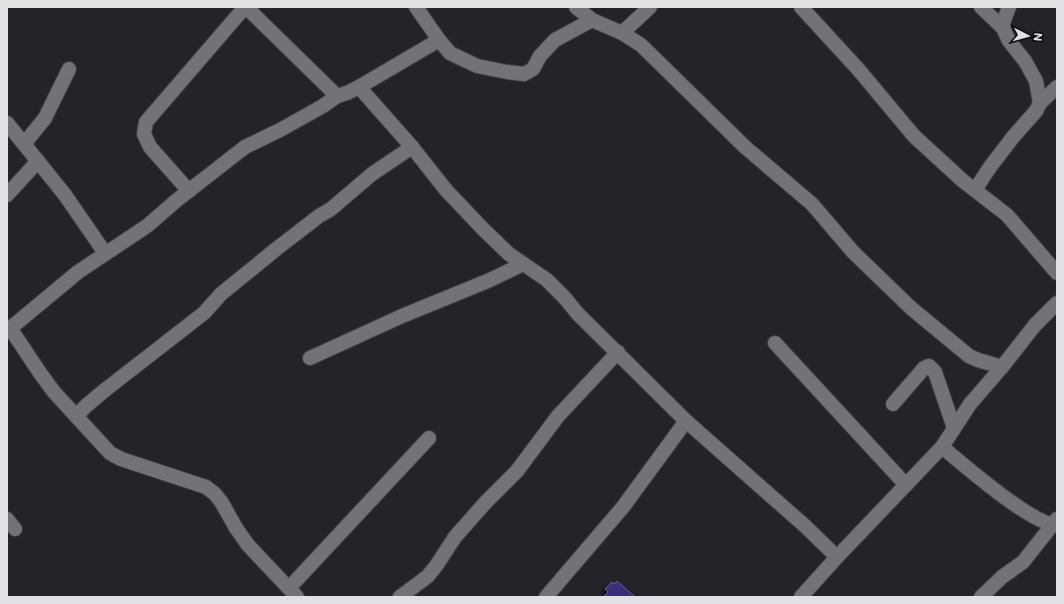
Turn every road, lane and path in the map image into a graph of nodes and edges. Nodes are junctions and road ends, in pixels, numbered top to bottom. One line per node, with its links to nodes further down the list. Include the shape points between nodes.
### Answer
1 (246, 7): 15 (street); 22 (street, via 146,122 144,134 150,147)
2 (416, 7): 11 (street)
3 (576, 7): 8 (street)
4 (650, 7): 10 (street)
5 (801, 7): 21 (street, via 914,136)
6 (981, 7): 9 (street)
7 (1009, 7): 9 (street)
8 (592, 20): 10 (street); 11 (street, via 555,40 540,56 533,69 524,74 477,66 450,53)
9 (1003, 28): 16 (street, via 1036,82)
10 (622, 33): 32 (street, via 641,45 745,147 812,204 853,252 911,308 969,356)
11 (439, 40): 13 (street)
12 (69, 68): 18 (street, via 45,118)
13 (359, 86): 15 (street); 19 (street)
14 (1057, 87): 16 (street)
15 (337, 96): 22 (street, via 245,147)
16 (1040, 103): 21 (street)
17 (7, 123): 18 (street)
18 (24, 144): 20 (street)
19 (412, 147): 25 (street, via 446,190 484,230); 34 (street, via 372,174 331,209 274,250 204,312)
20 (38, 161): 23 (street); 24 (street)
21 (975, 190): 26 (street, via 1007,215)
22 (189, 191): 24 (street, via 147,226)
23 (7, 195)
24 (105, 253): 28 (street)
25 (523, 264): 30 (street, via 546,280); 31 (street)
26 (1057, 273)
27 (1057, 302): 32 (street)
28 (9, 329): 34 (street, via 54,392)
29 (775, 343): 39 (street)
30 (618, 352): 35 (street); 43 (street, via 553,422 517,471 455,538 428,576)
31 (310, 358)
32 (1002, 367): 36 (street, via 970,404)
33 (893, 404): 36 (street, via 924,368 929,366 935,372)
34 (76, 416): 42 (street, via 110,453 206,487 215,494 248,545)
35 (686, 420): 41 (street); 44 (street, via 623,506)
36 (954, 428): 38 (street)
37 (429, 438): 42 (street)
38 (942, 448): 39 (street); 40 (street, via 1012,503 1035,518)
39 (906, 485): 41 (street)
40 (1055, 523): 46 (street, via 1023,562)
41 (837, 557): 45 (street)
42 (293, 592)
43 (400, 597)
44 (546, 597)
45 (801, 597)
46 (981, 597)

